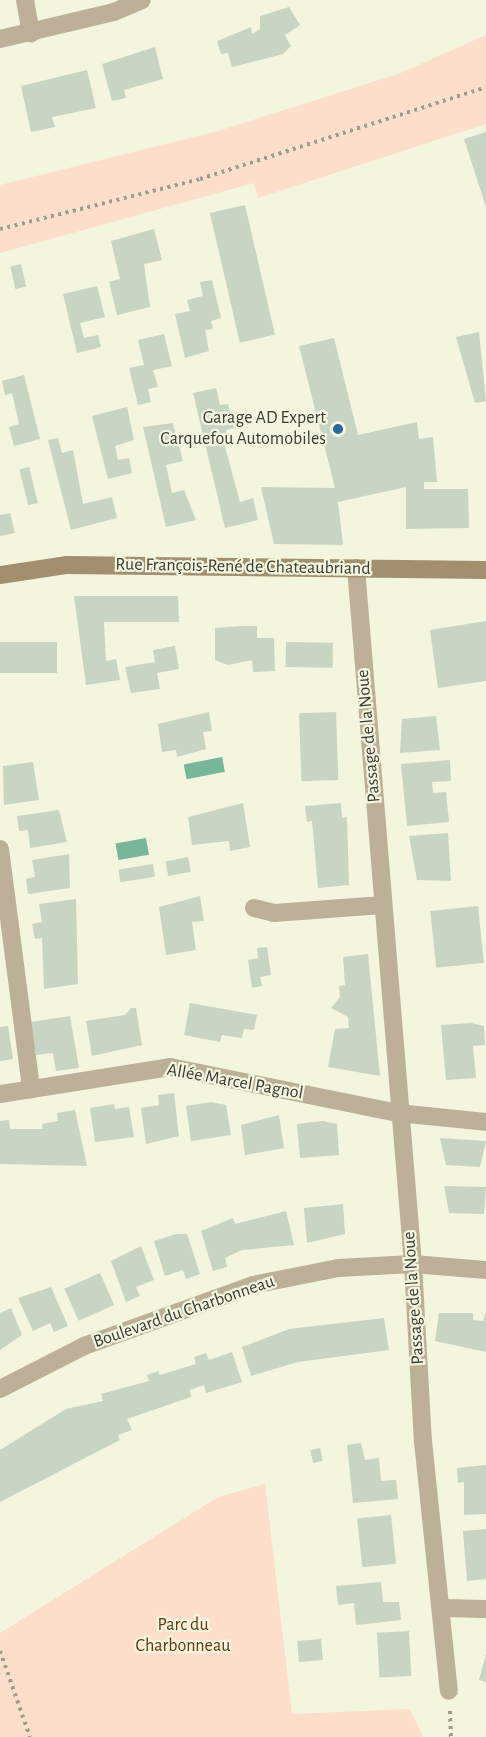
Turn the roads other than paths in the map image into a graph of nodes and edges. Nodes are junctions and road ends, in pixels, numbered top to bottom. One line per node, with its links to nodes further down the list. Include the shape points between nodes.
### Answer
1 (25, 0): 3 (street)
2 (142, 0): 3 (street)
3 (31, 33): 4 (street)
4 (0, 39)
5 (356, 568): 6 (street, Rue François-René de Chateaubriand); 7 (street, Rue François-René de Chateaubriand, via 67,565); 9 (street, Passage de la Noue)
6 (486, 570)
7 (0, 575)
8 (0, 855): 11 (street)
9 (383, 905): 10 (street, via 274,913); 13 (street, Passage de la Noue)
10 (254, 908)
11 (31, 1089): 12 (street, Allée Marcel Pagnol); 13 (street, Allée Marcel Pagnol, via 170,1067)
12 (0, 1094)
13 (398, 1113): 14 (street, Allée Marcel Pagnol); 15 (street, Passage de la Noue)
14 (486, 1122)
15 (413, 1264): 16 (street, Boulevard du Charbonneau); 17 (street, Boulevard du Charbonneau, via 338,1268 253,1285 84,1346); 18 (street, Passage de la Noue, via 423,1442)
16 (486, 1270)
17 (0, 1389)
18 (442, 1608): 19 (street); 20 (street, Passage de la Noue)
19 (486, 1609)
20 (449, 1691)

